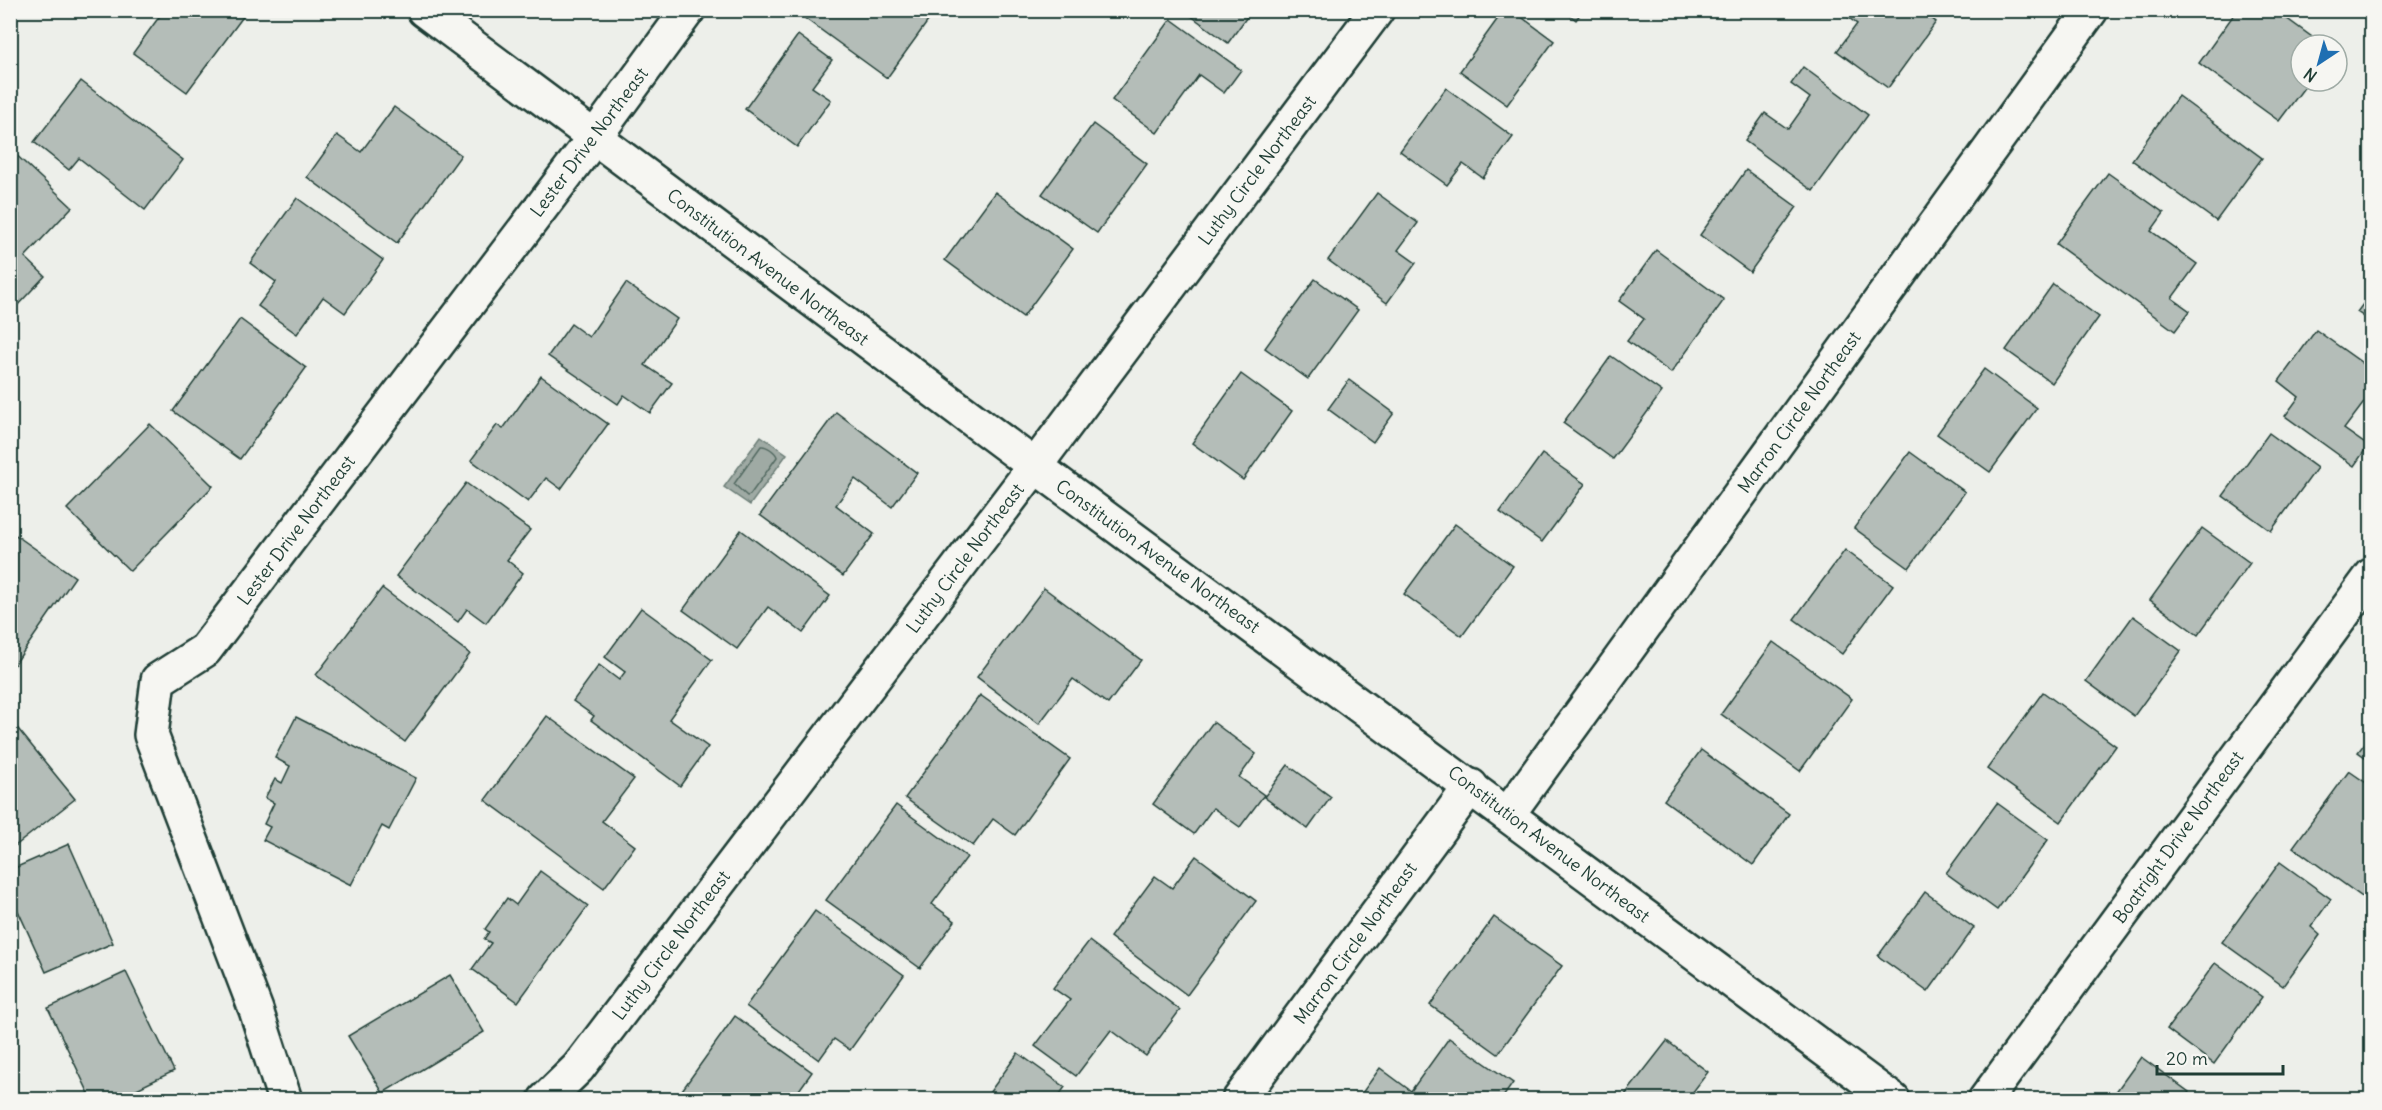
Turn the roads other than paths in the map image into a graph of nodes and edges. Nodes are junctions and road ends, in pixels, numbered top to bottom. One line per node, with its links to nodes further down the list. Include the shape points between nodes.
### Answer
1 (424, 10): 5 (street, Constitution Avenue Northeast)
2 (687, 10): 5 (street, Lester Drive Northeast)
3 (1377, 10): 6 (street, Luthy Circle Northeast)
4 (2091, 10): 9 (street, Marron Circle Northeast)
5 (594, 138): 6 (street, Constitution Avenue Northeast); 11 (street, Lester Drive Northeast, via 205,650 158,680 152,735 256,1010)
6 (1035, 466): 8 (street, Constitution Avenue Northeast); 12 (street, Luthy Circle Northeast, via 578,1068)
7 (2372, 576): 14 (street, Boatright Drive Northeast)
8 (1471, 786): 9 (street, Constitution Avenue Northeast); 13 (street, Marron Circle Northeast)
9 (1508, 814): 10 (street, Constitution Avenue Northeast)
10 (1884, 1097)
11 (285, 1100)
12 (545, 1100)
13 (1239, 1100)
14 (1986, 1100)

